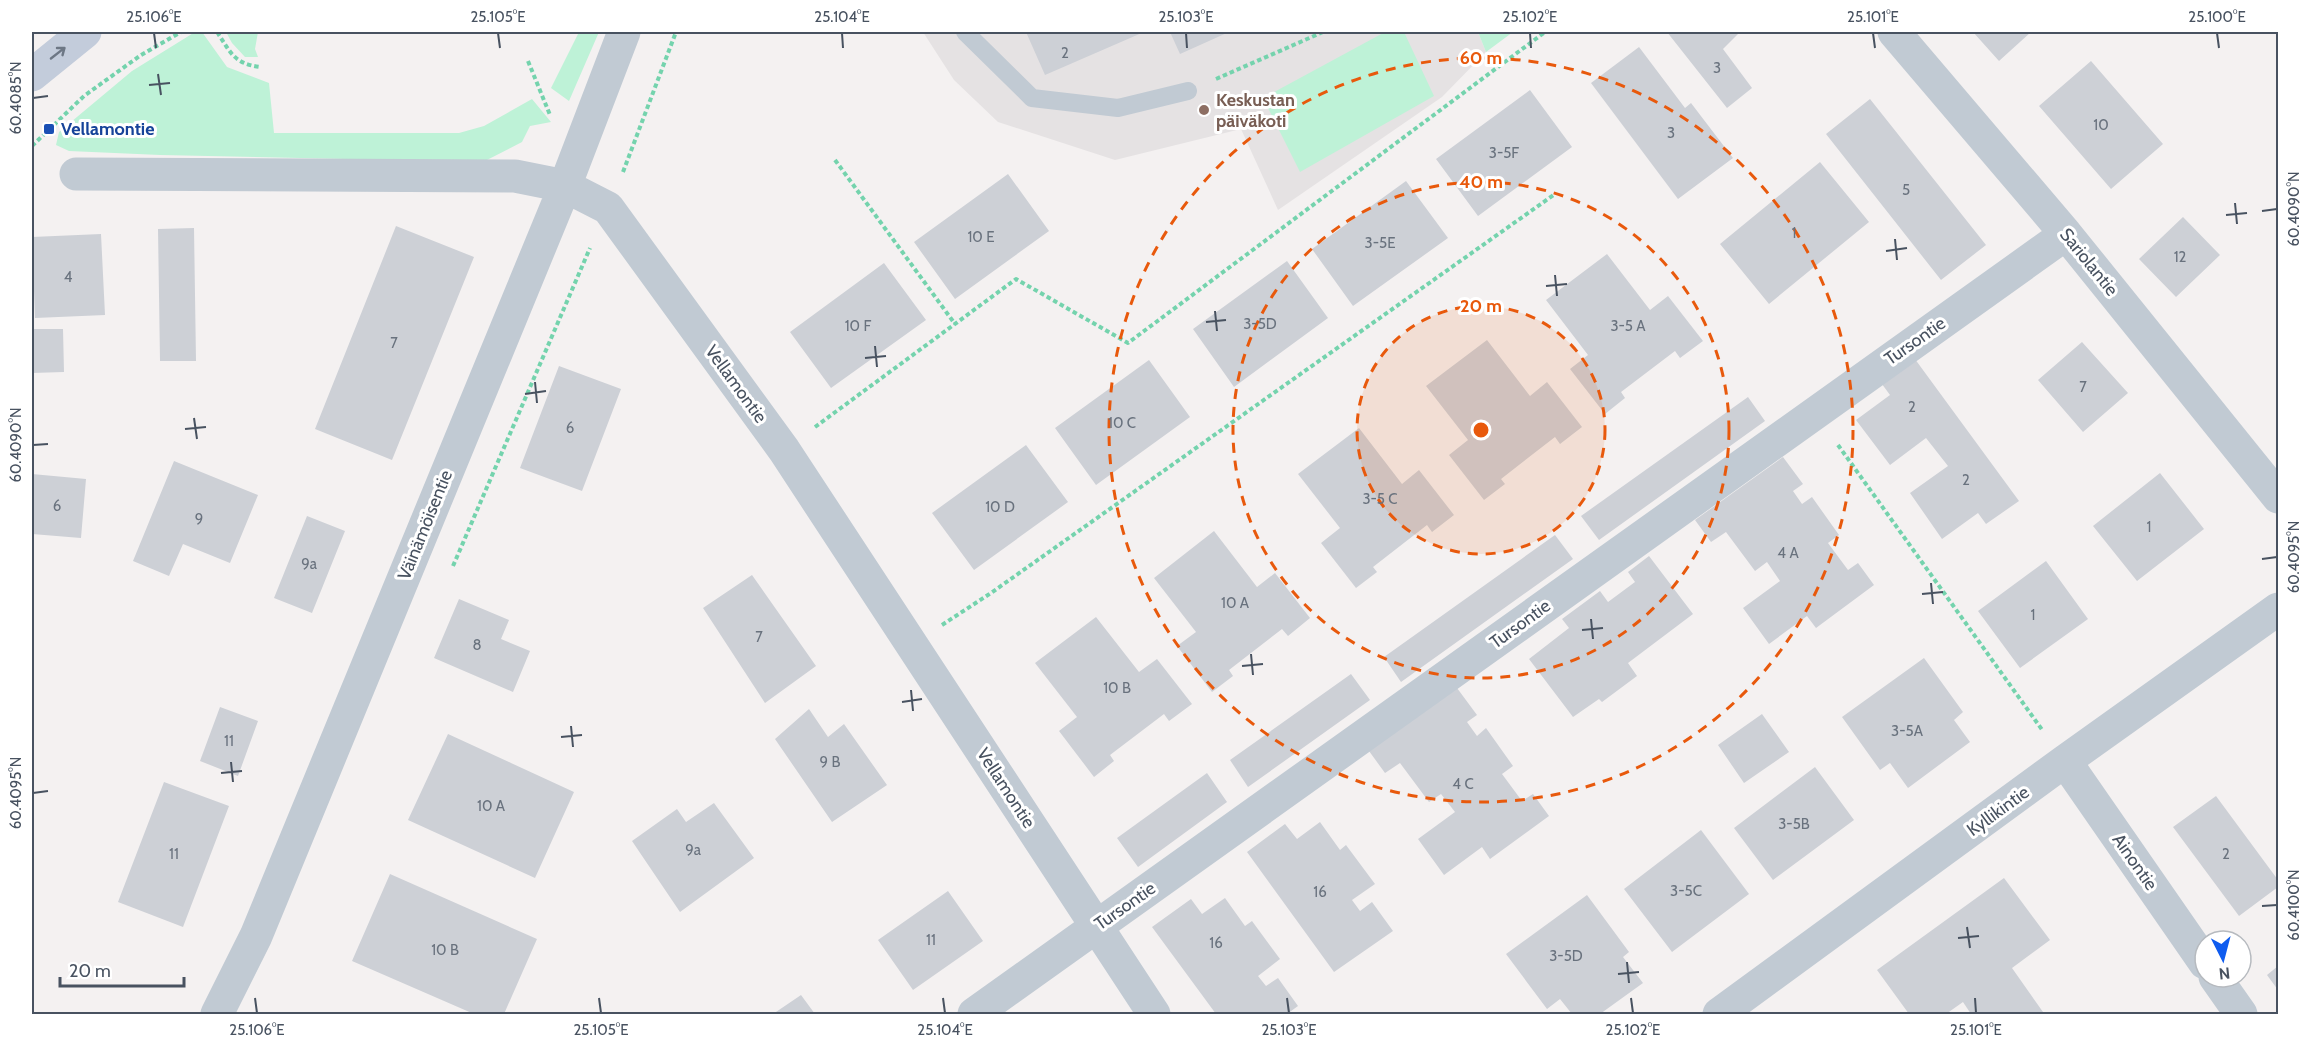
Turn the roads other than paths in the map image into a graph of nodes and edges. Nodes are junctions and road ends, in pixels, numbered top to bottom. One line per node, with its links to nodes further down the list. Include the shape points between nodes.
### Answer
1 (85, 32): 5 (street, one-way to 1)
2 (624, 32): 8 (street, Väinämöisentie)
3 (965, 32): 6 (lane, via 1032,98 1118,108)
4 (1894, 32): 9 (street, Sariolantie)
5 (32, 75)
6 (1188, 91)
7 (76, 174): 8 (street, Vellamontie, via 515,176)
8 (565, 186): 13 (street, Vellamontie, via 608,208 784,450); 16 (street, Väinämöisentie, via 256,936)
9 (2066, 234): 10 (street, Sariolantie); 13 (street, Tursontie)
10 (2278, 497)
11 (2278, 609): 12 (street, Kyllikintie)
12 (2065, 761): 14 (street, Ainontie); 19 (street, Kyllikintie)
13 (1096, 927): 17 (street, Tursontie); 18 (street, Vellamontie)
14 (2193, 946)
15 (2223, 989): 20 (street)
16 (217, 1014)
17 (974, 1014)
18 (1154, 1014)
19 (1719, 1014)
20 (2241, 1014)

